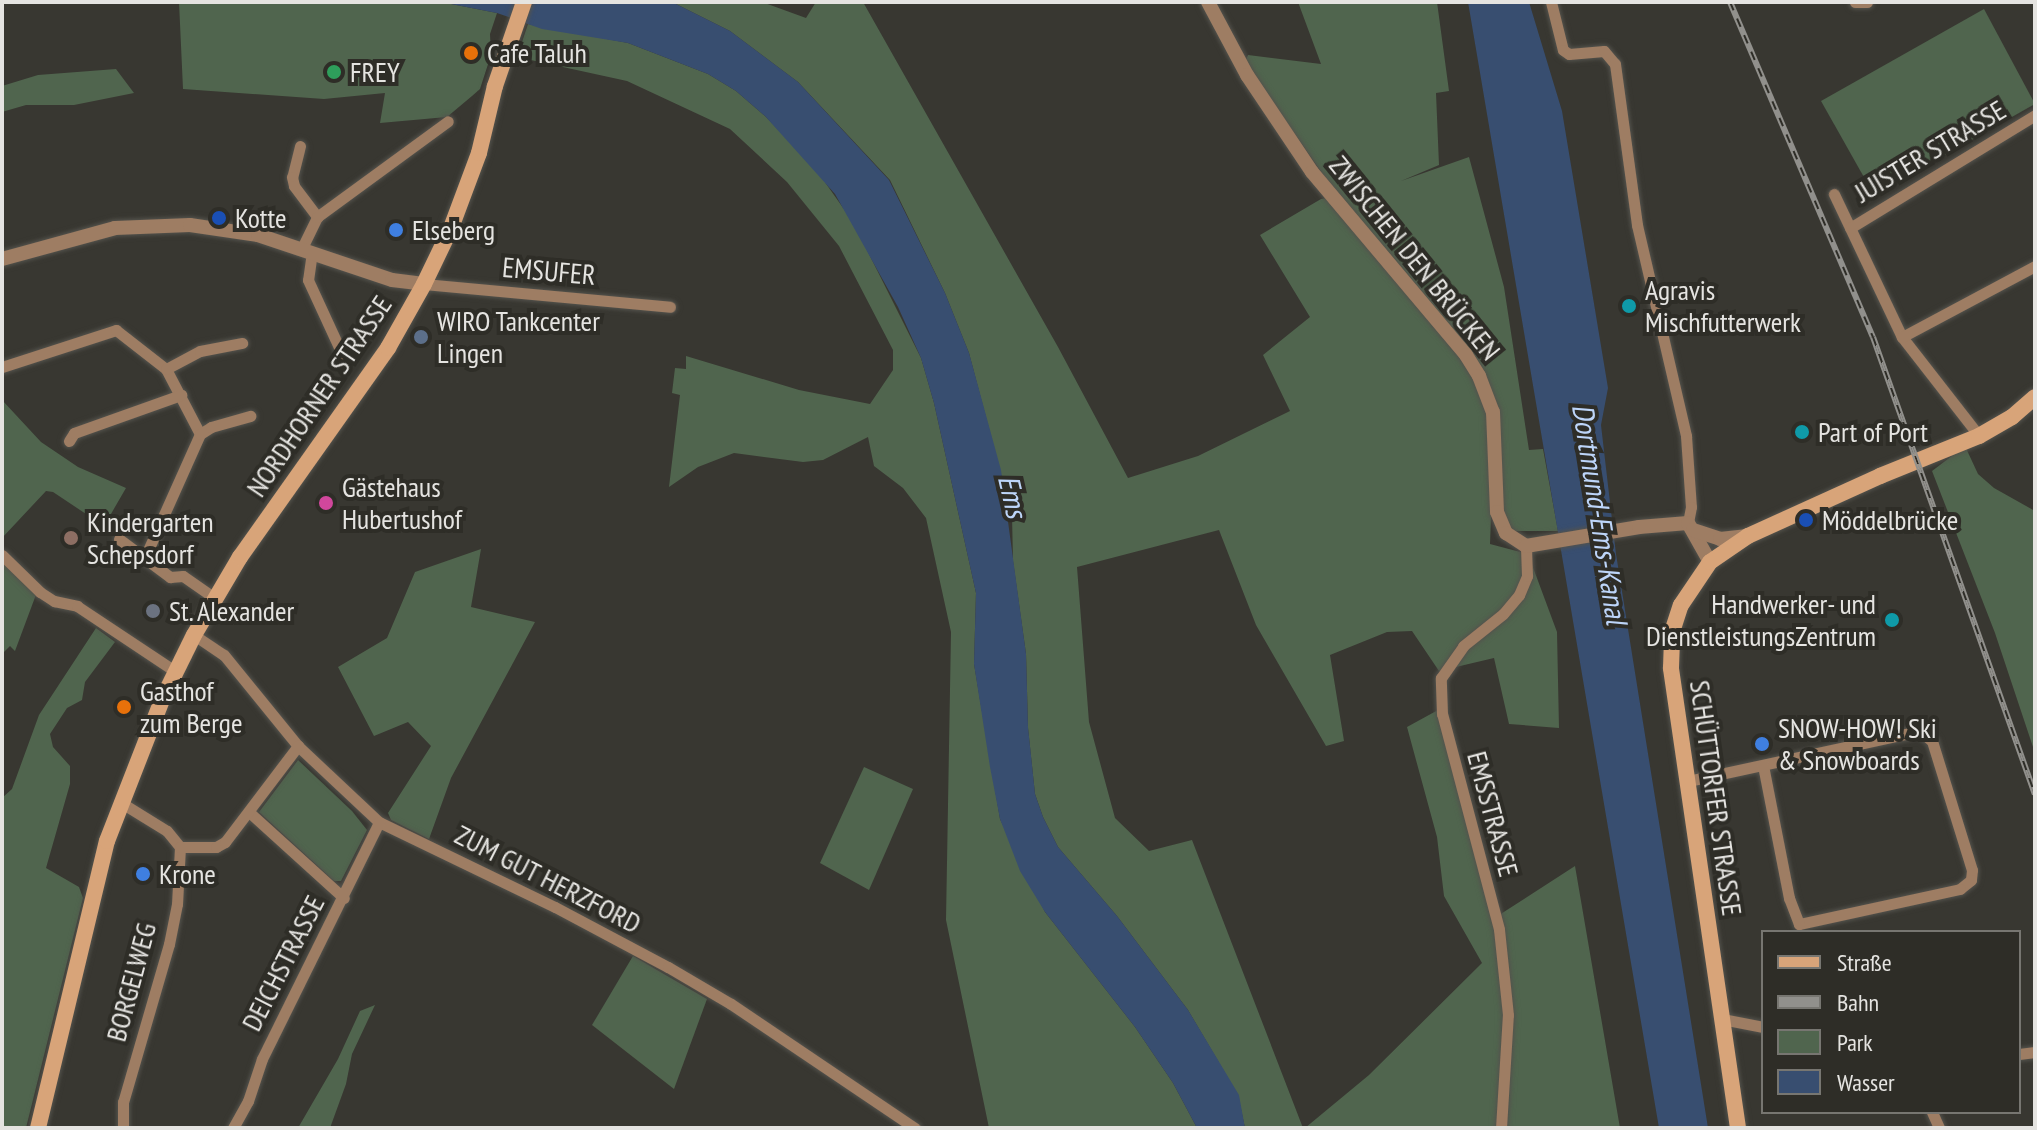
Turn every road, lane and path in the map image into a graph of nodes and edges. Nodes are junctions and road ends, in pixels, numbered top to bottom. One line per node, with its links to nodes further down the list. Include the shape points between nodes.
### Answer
1 (524, 2): 15 (main road, NORDHORNER STRASSE, via 479,153)
2 (1208, 2): 31 (street, ZWISCHEN DEN BRÜCKEN, via 1247,75 1312,172 1479,376 1496,431 1500,525 1512,540)
3 (1551, 2): 28 (street, via 1563,50 1604,51 1615,64 1637,225 1686,436)
4 (1855, 2): 5 (street)
5 (1867, 2)
6 (2035, 115): 11 (street, JUISTER STRASSE)
7 (448, 121): 10 (street)
8 (300, 146): 10 (street, via 294,186)
9 (1834, 194): 11 (street)
10 (317, 217): 12 (street)
11 (1850, 228): 17 (street)
12 (307, 250): 13 (street, via 217,227 139,225); 15 (street, via 392,280); 19 (street, via 308,280)
13 (2, 259)
14 (2035, 266): 17 (street)
15 (424, 284): 16 (street, EMSUFER); 35 (main road, NORDHORNER STRASSE, via 388,348)
16 (670, 307)
17 (1902, 337): 26 (street)
18 (242, 343): 21 (street, via 200,351)
19 (343, 356)
20 (2, 367): 21 (street, via 116,330)
21 (166, 369): 22 (street)
22 (181, 395): 25 (street); 27 (street, via 74,433)
23 (2035, 397): 26 (main road, SCHÜTTORFER STRASSE)
24 (250, 416): 25 (street)
25 (200, 434): 33 (street)
26 (1979, 436): 29 (main road, SCHÜTTORFER STRASSE)
27 (69, 441)
28 (1690, 527): 29 (street, via 1720,539); 31 (street, via 1639,527); 34 (street)
29 (1748, 536): 34 (main road, SCHÜTTORFER STRASSE)
30 (119, 539): 33 (street)
31 (1533, 545): 52 (street, EMSSTRASSE, via 1519,595 1463,646 1441,678 1442,714 1499,929 1508,1015)
32 (2, 555): 37 (street, via 40,592 77,606)
33 (145, 557): 35 (street, via 170,577 183,576)
34 (1710, 562): 40 (main road, SCHÜTTORFER STRASSE, via 1690,588 1672,632 1671,668)
35 (215, 598): 36 (main road, NORDHORNER STRASSE)
36 (194, 635): 37 (main road, NORDHORNER STRASSE); 38 (street, ZUM GUT HERZFORD, via 224,655)
37 (175, 671): 41 (main road, NORDHORNER STRASSE)
38 (298, 746): 42 (street); 43 (street, ZUM GUT HERZFORD)
39 (1763, 766): 39 (street, via 1925,733 1932,741 1971,880 1960,889 1799,924); 40 (street)
40 (1688, 781): 46 (main road, SCHÜTTORFER STRASSE)
41 (120, 802): 44 (street, via 167,831); 48 (main road, NORDHORNER STRASSE)
42 (249, 812): 44 (street, via 216,847); 45 (street)
43 (379, 822): 45 (street, DEICHSTRASSE); 51 (street, ZUM GUT HERZFORD, via 668,967)
44 (180, 847): 49 (street, BORGELWEG, via 169,944 123,1102)
45 (344, 898): 50 (street, DEICHSTRASSE)
46 (1722, 1019): 47 (street); 53 (main road, SCHÜTTORFER STRASSE)
47 (1761, 1027)
48 (38, 1128)
49 (123, 1128)
50 (233, 1128)
51 (915, 1128)
52 (1501, 1128)
53 (1738, 1128)

